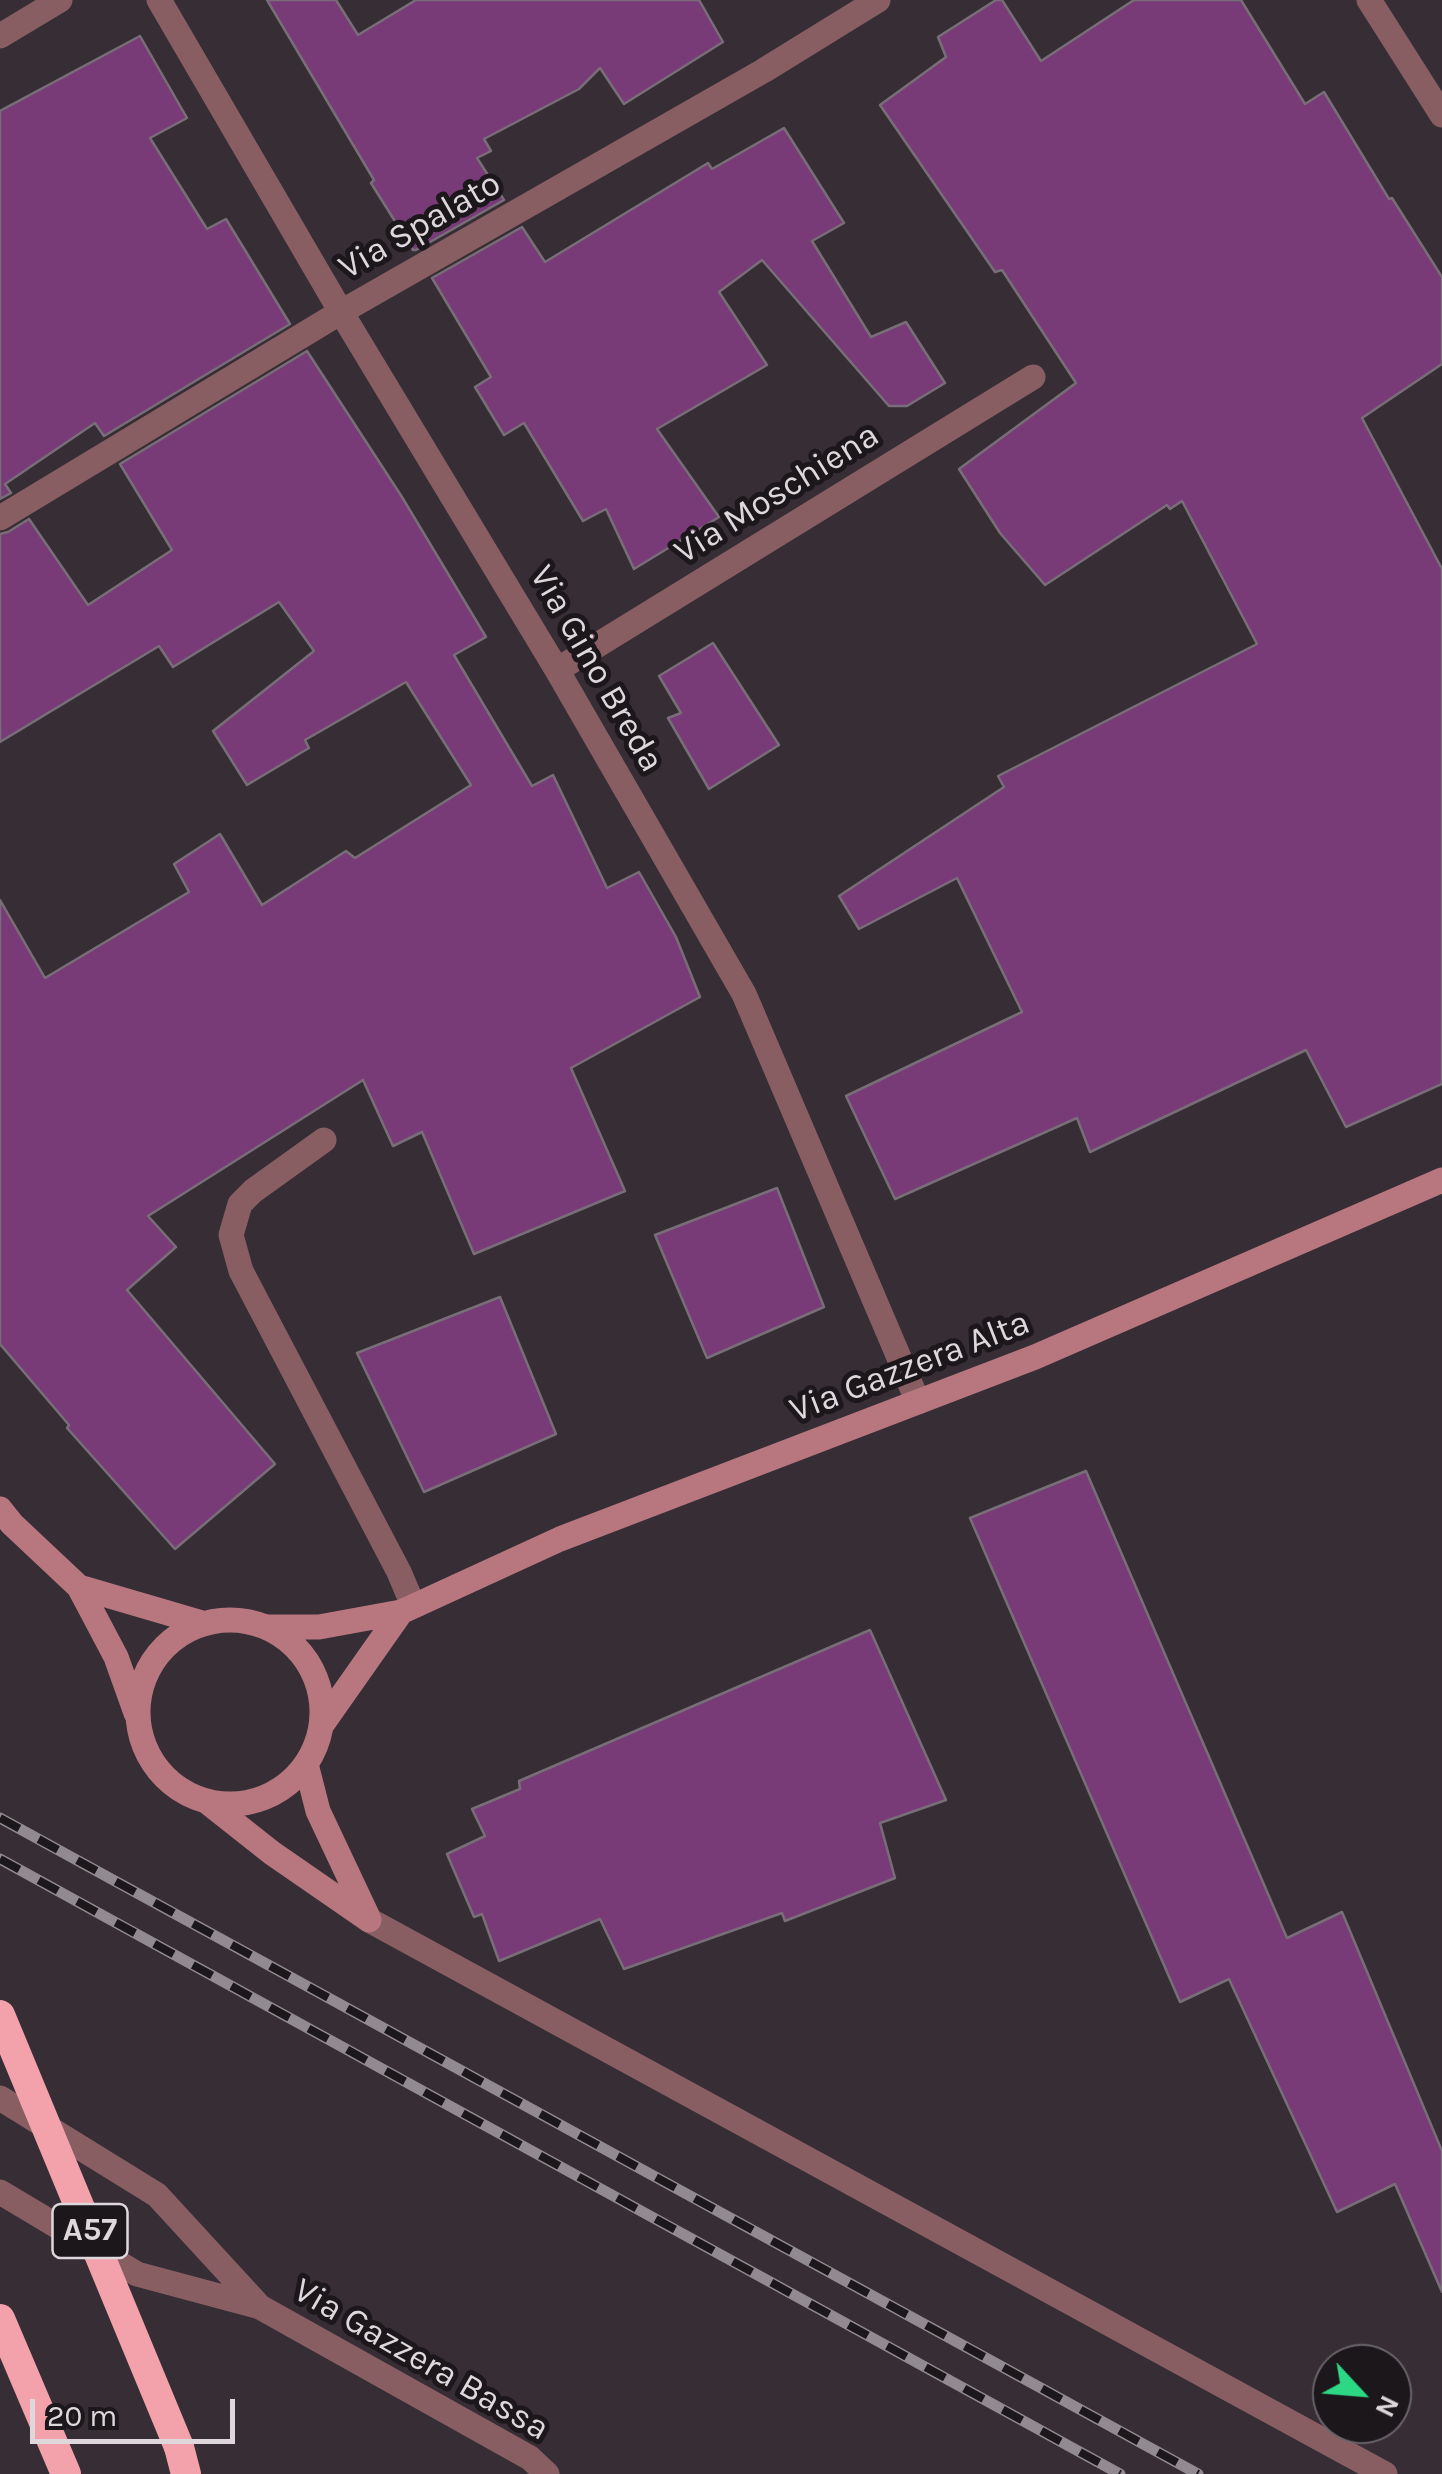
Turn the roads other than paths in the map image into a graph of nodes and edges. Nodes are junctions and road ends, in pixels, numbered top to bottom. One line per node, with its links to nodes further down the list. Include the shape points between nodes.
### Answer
1 (60, 0): 5 (street)
2 (159, 0): 7 (street, Via Gino Breda)
3 (878, 0): 7 (street, Via Spalato)
4 (1368, 0): 6 (street)
5 (0, 36)
6 (1442, 116)
7 (340, 312): 9 (street, Via Spalato); 10 (street, Via Gino Breda)
8 (1034, 377): 10 (street, Via Moschiena)
9 (0, 518)
10 (557, 670): 13 (street, Via Gino Breda, via 744,994)
11 (324, 1140): 16 (street, via 240,1204 231,1235 241,1271 399,1572)
12 (1442, 1180): 13 (street, Via Gazzera Alta, via 1035,1358)
13 (918, 1402): 16 (street, Via Gazzera Alta, via 560,1540)
14 (0, 1509): 15 (street)
15 (78, 1587): 17 (street); 19 (street, via 116,1657)
16 (407, 1609): 18 (street, Via Gazzera Alta, via 319,1627); 20 (street)
17 (202, 1623): 18 (street, via 246,1620); 19 (street, via 168,1643 144,1675)
18 (268, 1627): 20 (street, via 300,1650 319,1684)
19 (136, 1714): 22 (street, via 150,1761 186,1795)
20 (323, 1723): 21 (street)
21 (306, 1764): 22 (street, via 264,1799); 23 (street, via 318,1811)
22 (210, 1804): 23 (street)
23 (369, 1920): 32 (street)
24 (0, 2016): 29 (highway, A57, bridge)
25 (0, 2098): 27 (street, Via Gazzera Bassa, via 157,2195)
26 (0, 2192): 27 (street, Via Gazzera Bassa, via 137,2274)
27 (260, 2307): 31 (street, Via Gazzera Bassa)
28 (1, 2321): 30 (highway)
29 (182, 2460)
30 (66, 2474)
31 (548, 2474)
32 (1384, 2474)

